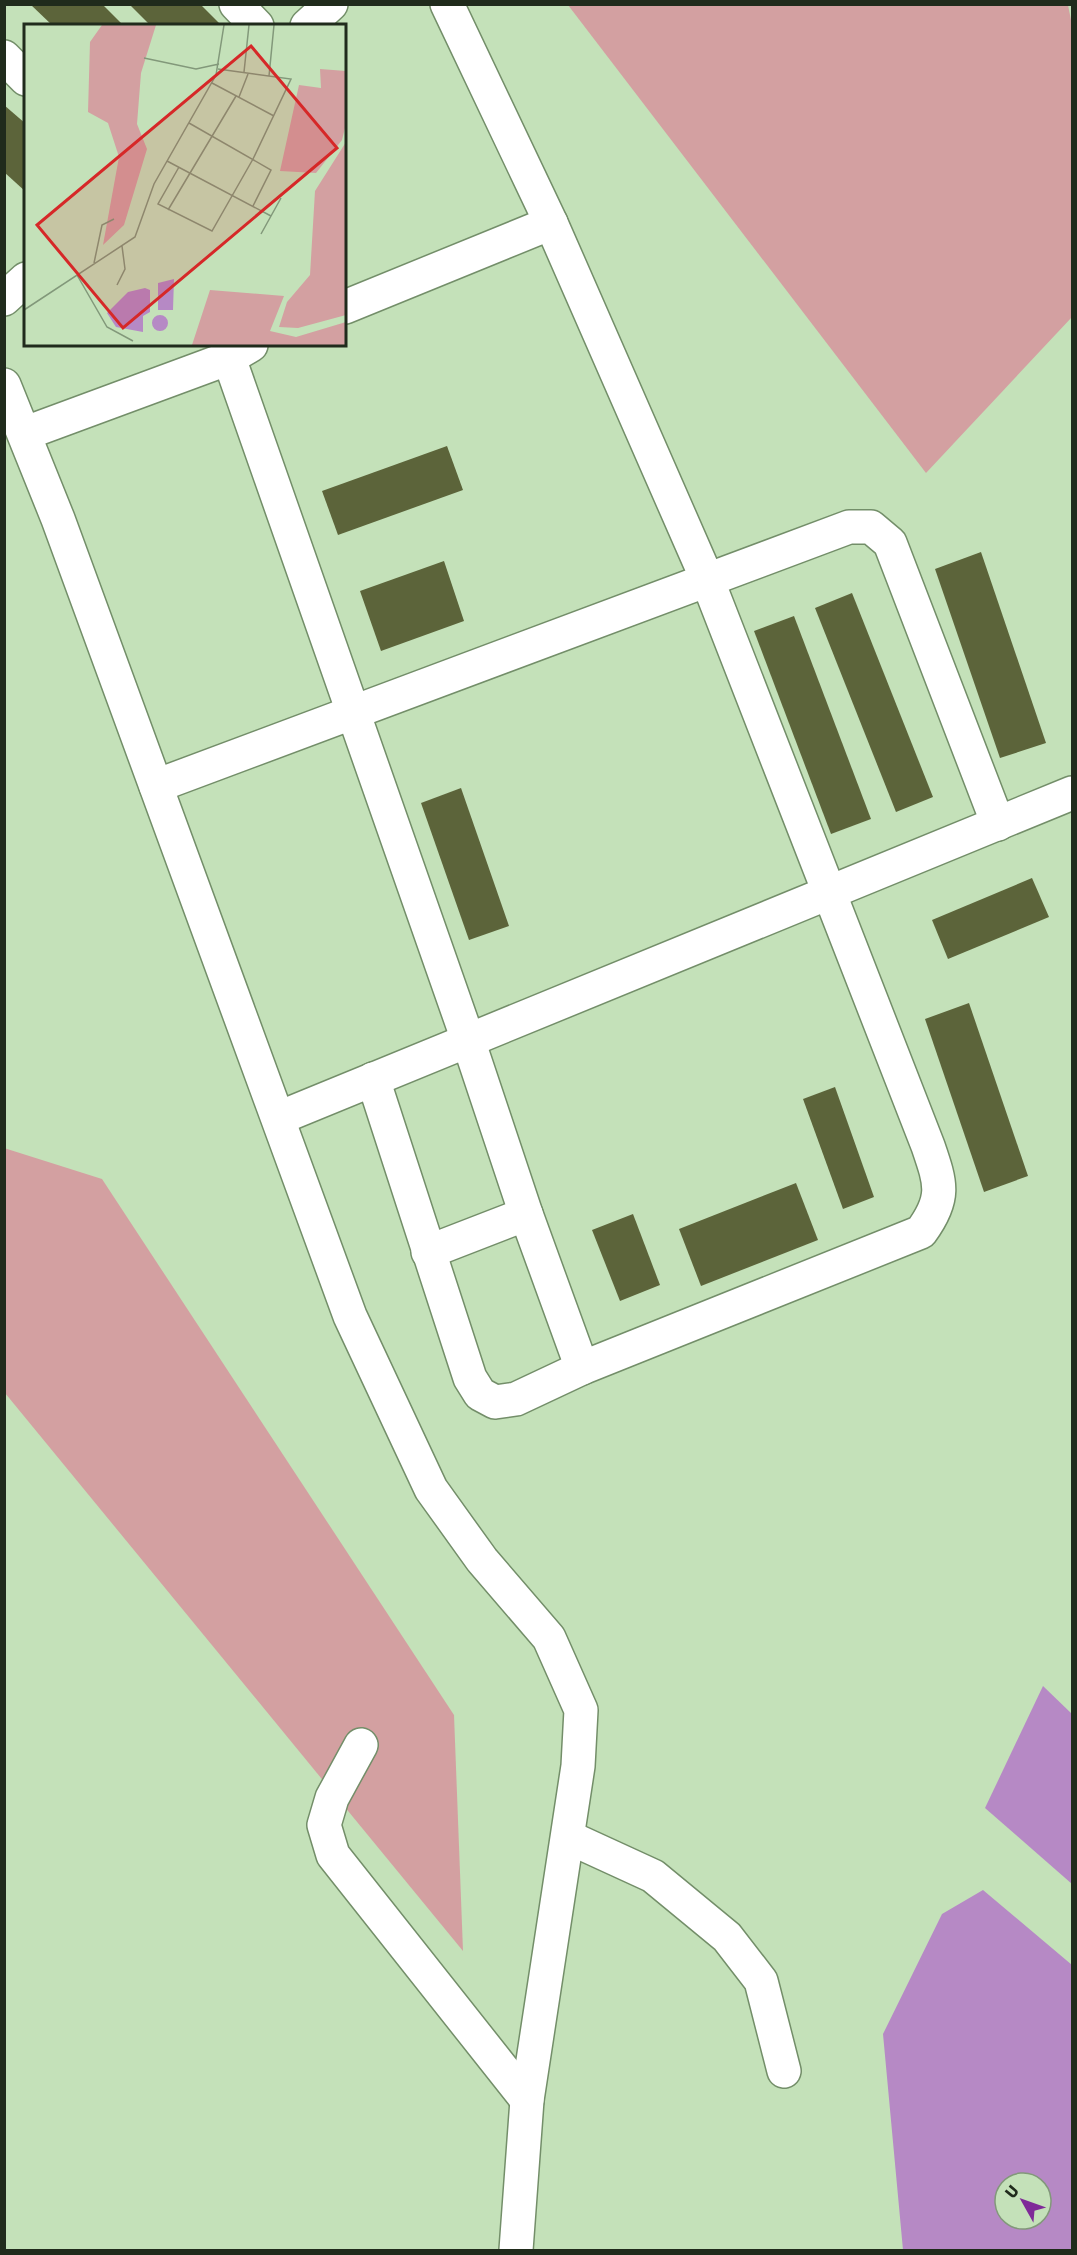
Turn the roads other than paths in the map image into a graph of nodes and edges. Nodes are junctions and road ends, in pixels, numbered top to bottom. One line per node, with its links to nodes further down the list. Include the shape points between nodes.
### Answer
1 (236, 4): 4 (street)
2 (331, 4): 5 (street)
3 (447, 4): 8 (street)
4 (254, 24)
5 (309, 24)
6 (4, 57): 7 (street)
7 (24, 77)
8 (551, 223): 11 (street); 15 (street)
9 (24, 281): 10 (street)
10 (4, 299)
11 (346, 306)
12 (240, 351): 14 (street); 16 (street)
13 (4, 385): 14 (street)
14 (26, 433): 17 (street)
15 (707, 579): 16 (street); 19 (street, via 849,527 872,527 884,537 890,543); 20 (street)
16 (352, 713): 17 (street); 21 (street)
17 (156, 786): 23 (street)
18 (1072, 793): 19 (street)
19 (998, 824): 20 (street)
20 (829, 893): 21 (street); 26 (street, via 937,1172 939,1204 921,1232)
21 (468, 1040): 22 (street); 24 (street)
22 (373, 1079): 23 (street); 25 (street)
23 (279, 1118): 28 (street, via 350,1316 431,1489 482,1560 549,1638 567,1674 581,1710)
24 (526, 1215): 25 (street); 26 (street)
25 (428, 1252): 26 (street, via 465,1364 480,1394 495,1402 516,1399)
26 (582, 1368)
27 (361, 1745): 30 (street, via 332,1798 324,1825 333,1855)
28 (568, 1837): 29 (street, via 653,1876 727,1937 761,1981); 30 (street)
29 (784, 2071)
30 (527, 2100): 31 (street)
31 (516, 2250)

